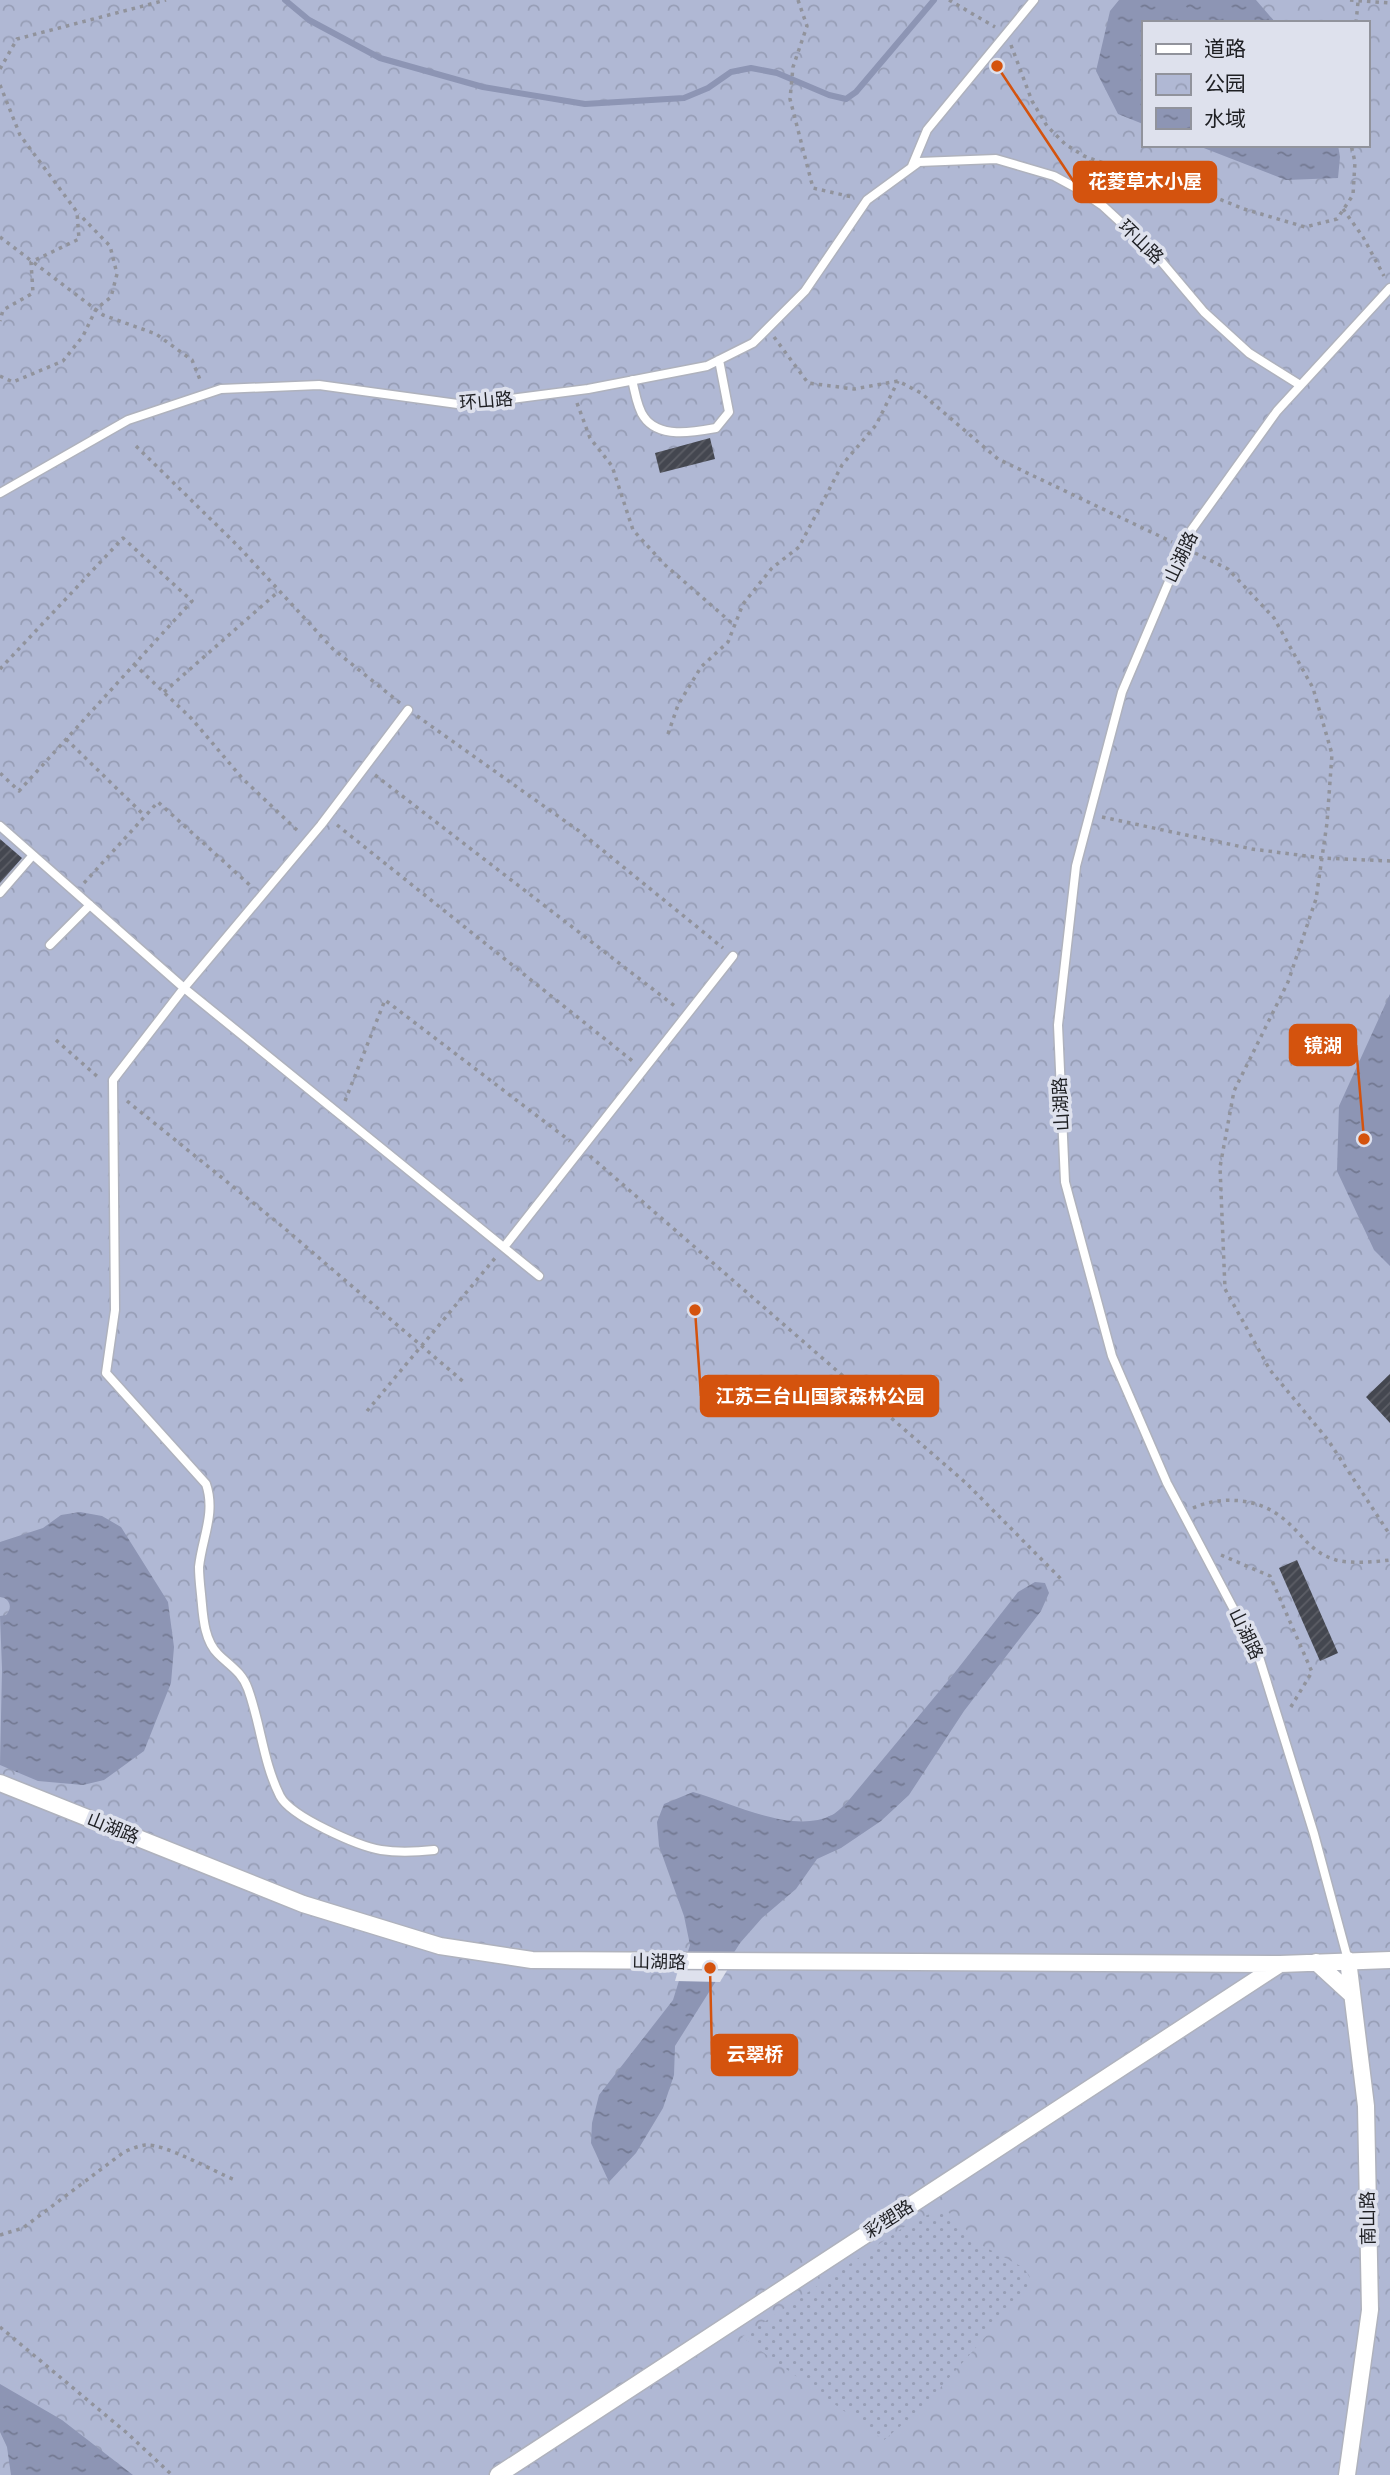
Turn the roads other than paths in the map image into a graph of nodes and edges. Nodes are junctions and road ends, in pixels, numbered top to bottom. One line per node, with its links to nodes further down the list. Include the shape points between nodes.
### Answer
1 (1034, 0): 2 (lane, via 927,130)
2 (911, 169): 4 (lane, 环山路, via 867,200 805,291 753,343); 6 (lane, 环山路, via 919,162 996,159 1054,176 1078,189 1155,254 1204,312 1249,353)
3 (1390, 286): 6 (lane, 山湖路)
4 (719, 360): 5 (lane, 环山路); 5 (lane, via 729,412 716,428 686,433 661,430 644,417)
5 (632, 380): 7 (lane, 环山路, via 465,405 319,385 221,389 128,420)
6 (1300, 385): 20 (lane, 山湖路, via 1190,532 1122,692 1076,866 1058,1025 1065,1182 1112,1356 1167,1483 1259,1657)
7 (0, 493)
8 (408, 710): 15 (lane, via 308,841)
9 (0, 826): 10 (lane)
10 (33, 855): 11 (lane); 12 (lane)
11 (0, 892)
12 (90, 905): 13 (lane); 15 (lane)
13 (50, 946)
14 (733, 956): 16 (lane)
15 (184, 988): 16 (lane); 19 (lane, via 113,1080 115,1310 106,1373 206,1484 211,1507 199,1569 206,1632 216,1653 240,1673 257,1720 266,1765 282,1799 327,1830 379,1850)
16 (504, 1247): 17 (lane)
17 (539, 1276)
18 (0, 1783): 23 (street, 山湖路, via 303,1904 440,1946 533,1960)
19 (434, 1850)
20 (1348, 1960): 21 (street, 山湖路); 22 (street, 山湖路); 24 (street, 南山路)
21 (1390, 1960)
22 (1316, 1962): 23 (street, 山湖路); 24 (street)
23 (1280, 1964): 25 (street, 彩塑路)
24 (1352, 1995): 26 (street, 南山路, via 1366,2106 1370,2310)
25 (498, 2475)
26 (1347, 2475)

